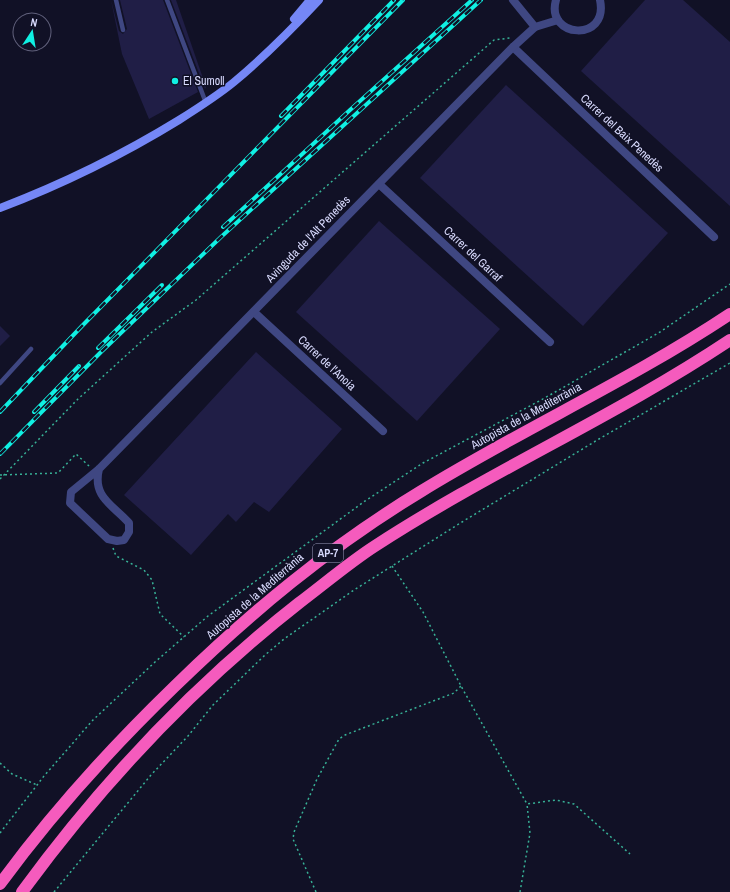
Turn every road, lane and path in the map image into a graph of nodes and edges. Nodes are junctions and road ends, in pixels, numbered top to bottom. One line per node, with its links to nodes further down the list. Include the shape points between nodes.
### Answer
1 (116, 0): 10 (lane)
2 (167, 0): 14 (lane)
3 (310, 0): 12 (main road)
4 (319, 0): 12 (main road)
5 (513, 0): 9 (street)
6 (556, 0): 8 (street, via 555,11)
7 (600, 0): 8 (street, via 601,13 589,29 571,30)
8 (558, 20): 9 (street)
9 (535, 27): 11 (street, Avinguda de l'Alt Penedès)
10 (123, 30)
11 (524, 37): 13 (street, Avinguda de l'Alt Penedès); 28 (path, via 494,40 196,300 152,332 78,399)
12 (275, 44): 14 (main road, via 233,83)
13 (513, 47): 15 (street, Avinguda de l'Alt Penedès); 17 (street, Carrer del Baix Penedès)
14 (206, 103): 16 (main road, via 95,167 38,194)
15 (379, 184): 18 (street, Avinguda de l'Alt Penedès); 21 (street, Carrer del Garraf)
16 (0, 208)
17 (714, 237)
18 (254, 312): 25 (street, Carrer de l'Anoia); 26 (street, Avinguda de l'Alt Penedès)
19 (730, 314): 37 (highway, Autopista de la Mediterrània / AP-7, via 661,357 420,492 298,575 242,623 136,725 61,806)
20 (730, 340): 38 (highway, AP-7, via 421,518 373,547 317,589 230,660 172,715 91,803)
21 (550, 342)
22 (31, 349): 24 (lane)
23 (730, 363): 30 (path, via 599,439)
24 (0, 383)
25 (383, 431)
26 (97, 470): 27 (path, via 76,454 58,472); 29 (street, Avinguda de l'Alt Penedès, via 72,492 70,503); 29 (street, via 97,486 102,497 129,523 129,532 124,540)
27 (0, 475)
28 (0, 479)
29 (108, 539): 31 (path, via 116,556 144,570 152,580 160,614)
30 (392, 566): 32 (path, via 423,612); 39 (path, via 284,639 212,705)
31 (184, 637)
32 (461, 686): 35 (path); 40 (path, via 454,693 339,739 317,779 294,832 293,839)
33 (0, 763): 34 (path, via 12,774)
34 (38, 785)
35 (527, 804): 36 (path, via 556,800 574,804); 41 (path, via 530,833)
36 (630, 854)
37 (0, 884)
38 (22, 892)
39 (54, 892)
40 (316, 892)
41 (520, 892)

